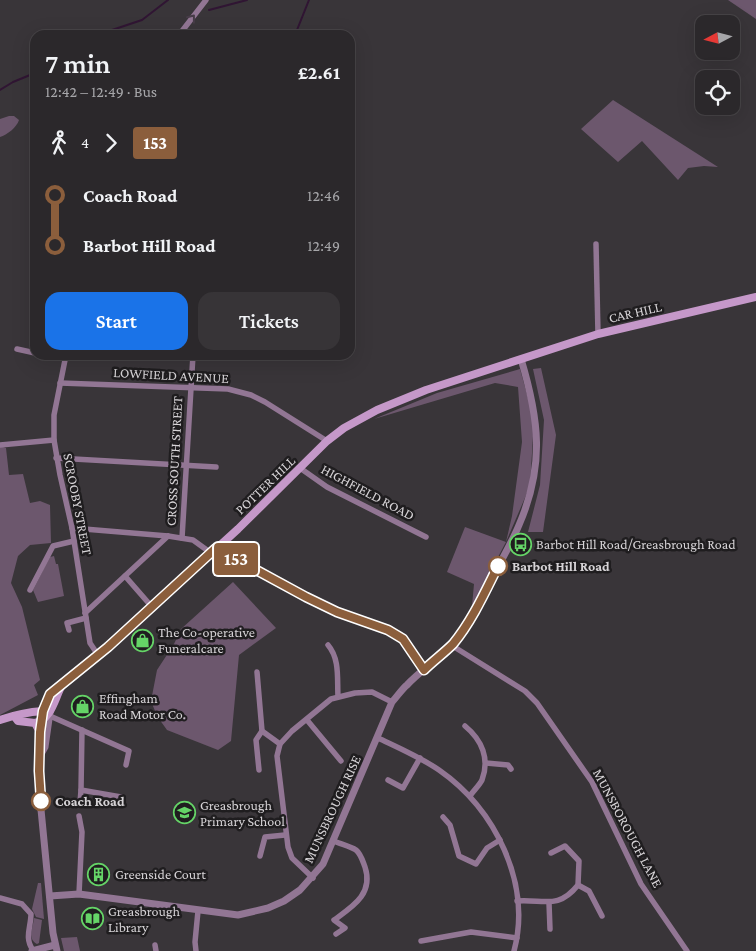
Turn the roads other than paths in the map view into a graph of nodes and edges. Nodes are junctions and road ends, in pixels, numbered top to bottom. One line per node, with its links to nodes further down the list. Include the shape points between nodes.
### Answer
1 (206, 0): 2 (street, one-way to 1)
2 (183, 30)
3 (596, 244): 5 (street)
4 (756, 297): 5 (main road, CAR HILL)
5 (598, 334): 8 (main road, CAR HILL)
6 (17, 349): 7 (street)
7 (30, 351)
8 (521, 359): 14 (main road, POTTER HILL, via 377,410); 32 (street, via 536,418 533,484 518,528 481,600)
9 (65, 360): 11 (street, SCROOBY STREET)
10 (193, 360): 12 (street, CROSS SOUTH STREET)
11 (60, 383): 12 (street, LOWFIELD AVENUE); 13 (street, SCROOBY STREET, via 54,415)
12 (191, 388): 14 (street, LOWFIELD AVENUE, via 228,389 251,395); 17 (street, CROSS SOUTH STREET)
13 (54, 440): 15 (street); 16 (street, SCROOBY STREET)
14 (327, 441): 19 (main road, POTTER HILL)
15 (0, 445)
16 (56, 458): 17 (street); 20 (street, SCROOBY STREET)
17 (187, 464): 18 (street); 23 (street, CROSS SOUTH STREET)
18 (216, 467)
19 (300, 468): 22 (street, HIGHFIELD ROAD, via 327,487); 25 (main road, POTTER HILL)
20 (72, 528): 21 (street); 24 (street, SCROOBY STREET)
21 (168, 536): 23 (street); 26 (street)
22 (426, 537)
23 (182, 538): 25 (street)
24 (74, 541): 27 (street, via 53,546); 29 (street, SCROOBY STREET)
25 (214, 551): 28 (main road, POTTER HILL); 34 (street, via 337,612 388,630 403,639)
26 (125, 576): 28 (street); 29 (street)
27 (30, 590)
28 (152, 607): 33 (main road, POTTER HILL)
29 (86, 615): 30 (street, via 67,623); 33 (street, SCROOBY STREET, via 90,643)
30 (69, 630)
31 (328, 645): 36 (street, via 337,661)
32 (452, 646): 34 (street); 84 (street, MUNSBOROUGH LANE, via 525,691 537,703 592,782 642,884)
33 (98, 655): 39 (main road, POTTER HILL, via 50,694)
34 (424, 670): 37 (street, MUNSBROUGH RISE)
35 (257, 672): 44 (street)
36 (338, 696): 37 (street, via 372,692); 41 (street)
37 (392, 702): 46 (street, MUNSBROUGH RISE)
38 (15, 717): 39 (main road, via 20,713); 39 (main road, via 18,721); 40 (main road)
39 (45, 718): 43 (street); 45 (main road); 48 (street, via 45,747)
40 (0, 720)
41 (307, 720): 47 (street); 50 (street)
42 (465, 726): 51 (street, via 481,744)
43 (82, 730): 52 (street, via 129,750); 56 (street)
44 (262, 730): 47 (street); 54 (street, via 256,740)
45 (40, 732): 48 (street)
46 (378, 738): 49 (street); 64 (street, MUNSBROUGH RISE)
47 (280, 744): 62 (street, via 277,756)
48 (41, 754): 70 (street, via 39,789)
49 (420, 758): 55 (street, via 403,788); 57 (street)
50 (341, 761)
51 (486, 763): 53 (street, via 508,765); 57 (street, via 481,781)
52 (126, 765)
53 (511, 769)
54 (259, 770)
55 (388, 780)
56 (82, 790): 58 (street); 59 (street)
57 (470, 796): 63 (street)
58 (121, 797)
59 (80, 803)
60 (79, 816): 69 (street, via 82,832)
61 (443, 816): 63 (street, via 450,825 459,856 476,864 487,848)
62 (285, 835): 66 (street, via 265,837); 67 (street, via 292,858)
63 (500, 840): 72 (street, via 510,862)
64 (334, 841): 67 (street, MUNSBROUGH RISE); 77 (street, via 357,851 368,880 358,903 334,920 345,928)
65 (551, 853): 68 (street, via 565,846 579,861)
66 (260, 856)
67 (313, 878): 74 (street, MUNSBROUGH RISE, via 284,901 251,913)
68 (578, 886): 73 (street, via 565,899); 75 (street, via 589,891)
69 (79, 894): 70 (street, MUNSBROUGH RISE); 74 (street, MUNSBROUGH RISE)
70 (50, 896): 80 (street)
71 (0, 898): 81 (street, via 22,904 30,914 28,936)
72 (517, 901): 73 (street); 78 (street)
73 (549, 903): 76 (street)
74 (198, 911): 82 (street)
75 (602, 916)
76 (550, 929)
77 (336, 934)
78 (518, 938): 79 (street, via 471,932); 83 (street)
79 (421, 941)
80 (56, 948): 81 (street)
81 (32, 951)
82 (196, 951)
83 (514, 951)
84 (687, 951)

